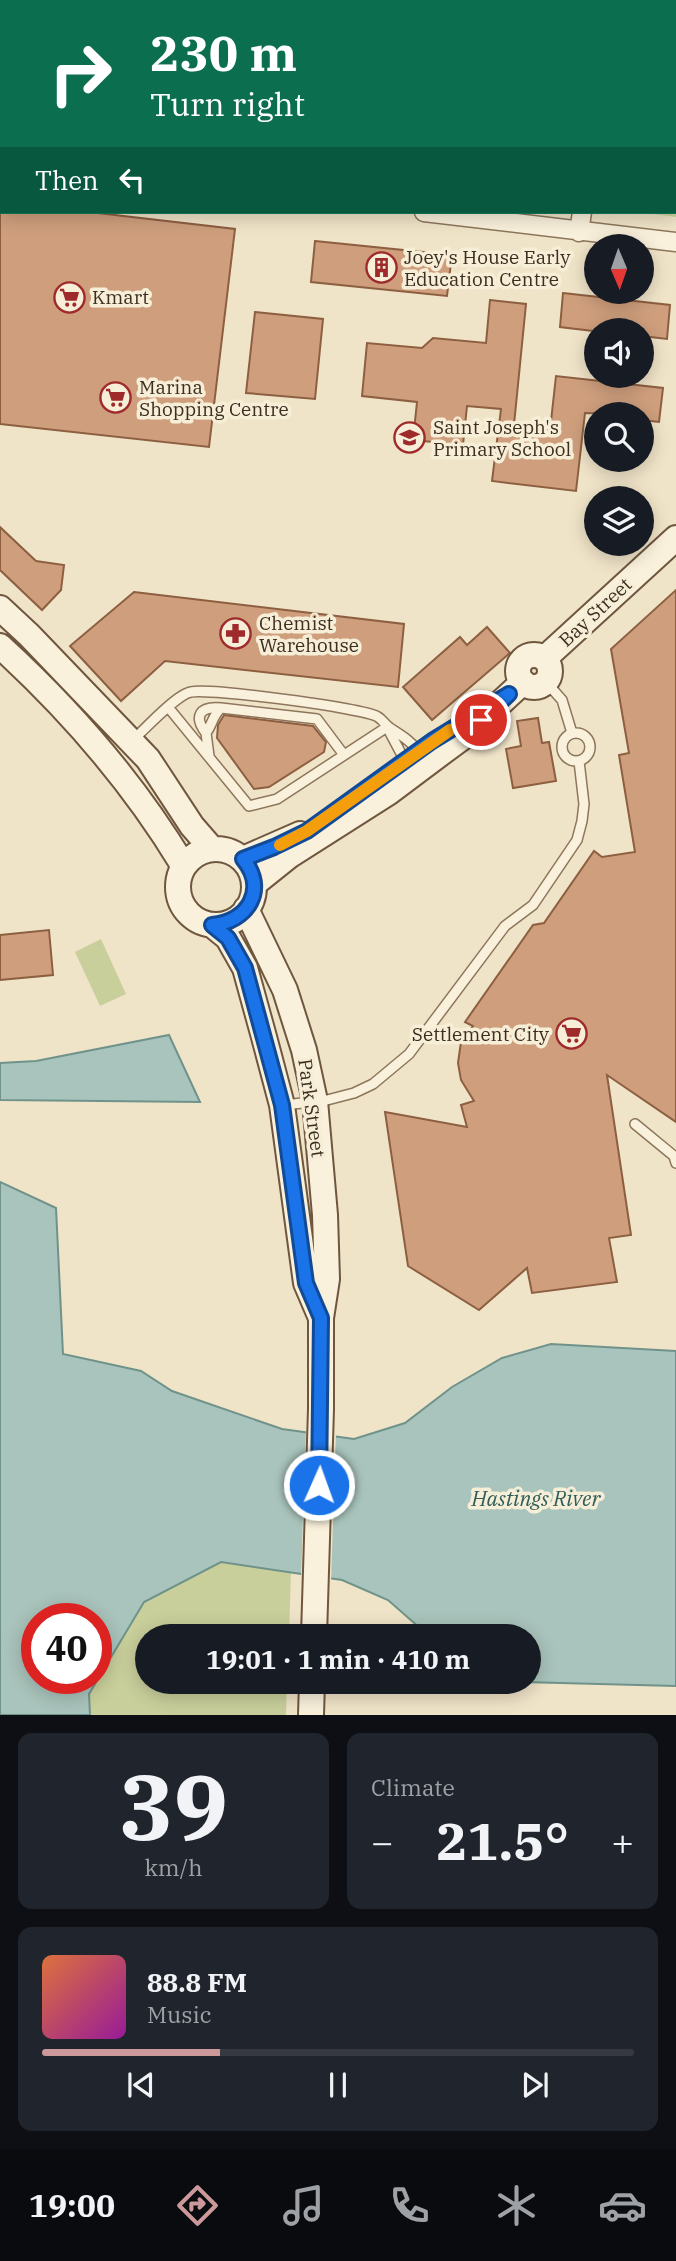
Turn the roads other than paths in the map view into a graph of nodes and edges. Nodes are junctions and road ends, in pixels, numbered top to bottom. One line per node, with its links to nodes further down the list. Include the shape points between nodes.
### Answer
1 (440, 214): 3 (street)
2 (582, 214): 3 (street)
3 (579, 232): 4 (street)
4 (676, 242)
5 (676, 538): 8 (street, Bay Street)
6 (0, 608): 12 (street)
7 (0, 646): 19 (street, via 109,760)
8 (530, 679): 11 (lane, via 562,700); 14 (street, Bay Street); 20 (street, Bay Street, via 388,793 289,856)
9 (167, 707): 10 (lane, via 189,691 234,693 377,716); 12 (lane); 15 (lane)
10 (387, 727): 13 (lane); 14 (lane); 14 (lane, via 404,735)
11 (572, 733): 16 (lane, via 561,747 567,758); 16 (lane, via 582,734 591,746)
12 (132, 741): 17 (street)
13 (344, 755): 15 (lane, via 277,799 249,806); 15 (lane, via 317,719 221,708 206,733)
14 (412, 756): 18 (street, Bay Street, via 307,831)
15 (209, 757)
16 (579, 761): 23 (lane, via 584,804 576,841 533,905 505,926 410,1054 373,1084)
17 (212, 849): 18 (street); 19 (street, via 193,855)
18 (243, 859): 20 (street, via 252,870)
19 (183, 865): 22 (street, via 177,891 181,904 199,921)
20 (254, 884): 21 (street)
21 (246, 909): 22 (street, via 225,924); 23 (street, Park Street, via 285,990)
22 (212, 925): 24 (street, Park Street, via 228,938 245,968)
23 (315, 1101): 24 (lane); 27 (street, Park Street, via 327,1279)
24 (282, 1105): 27 (street, Park Street, via 306,1283)
25 (635, 1124): 26 (lane, via 674,1156)
26 (676, 1163)
27 (321, 1318): 28 (street, Park Street)
28 (314, 1624)
29 (312, 1694): 30 (street)
30 (312, 1715)

